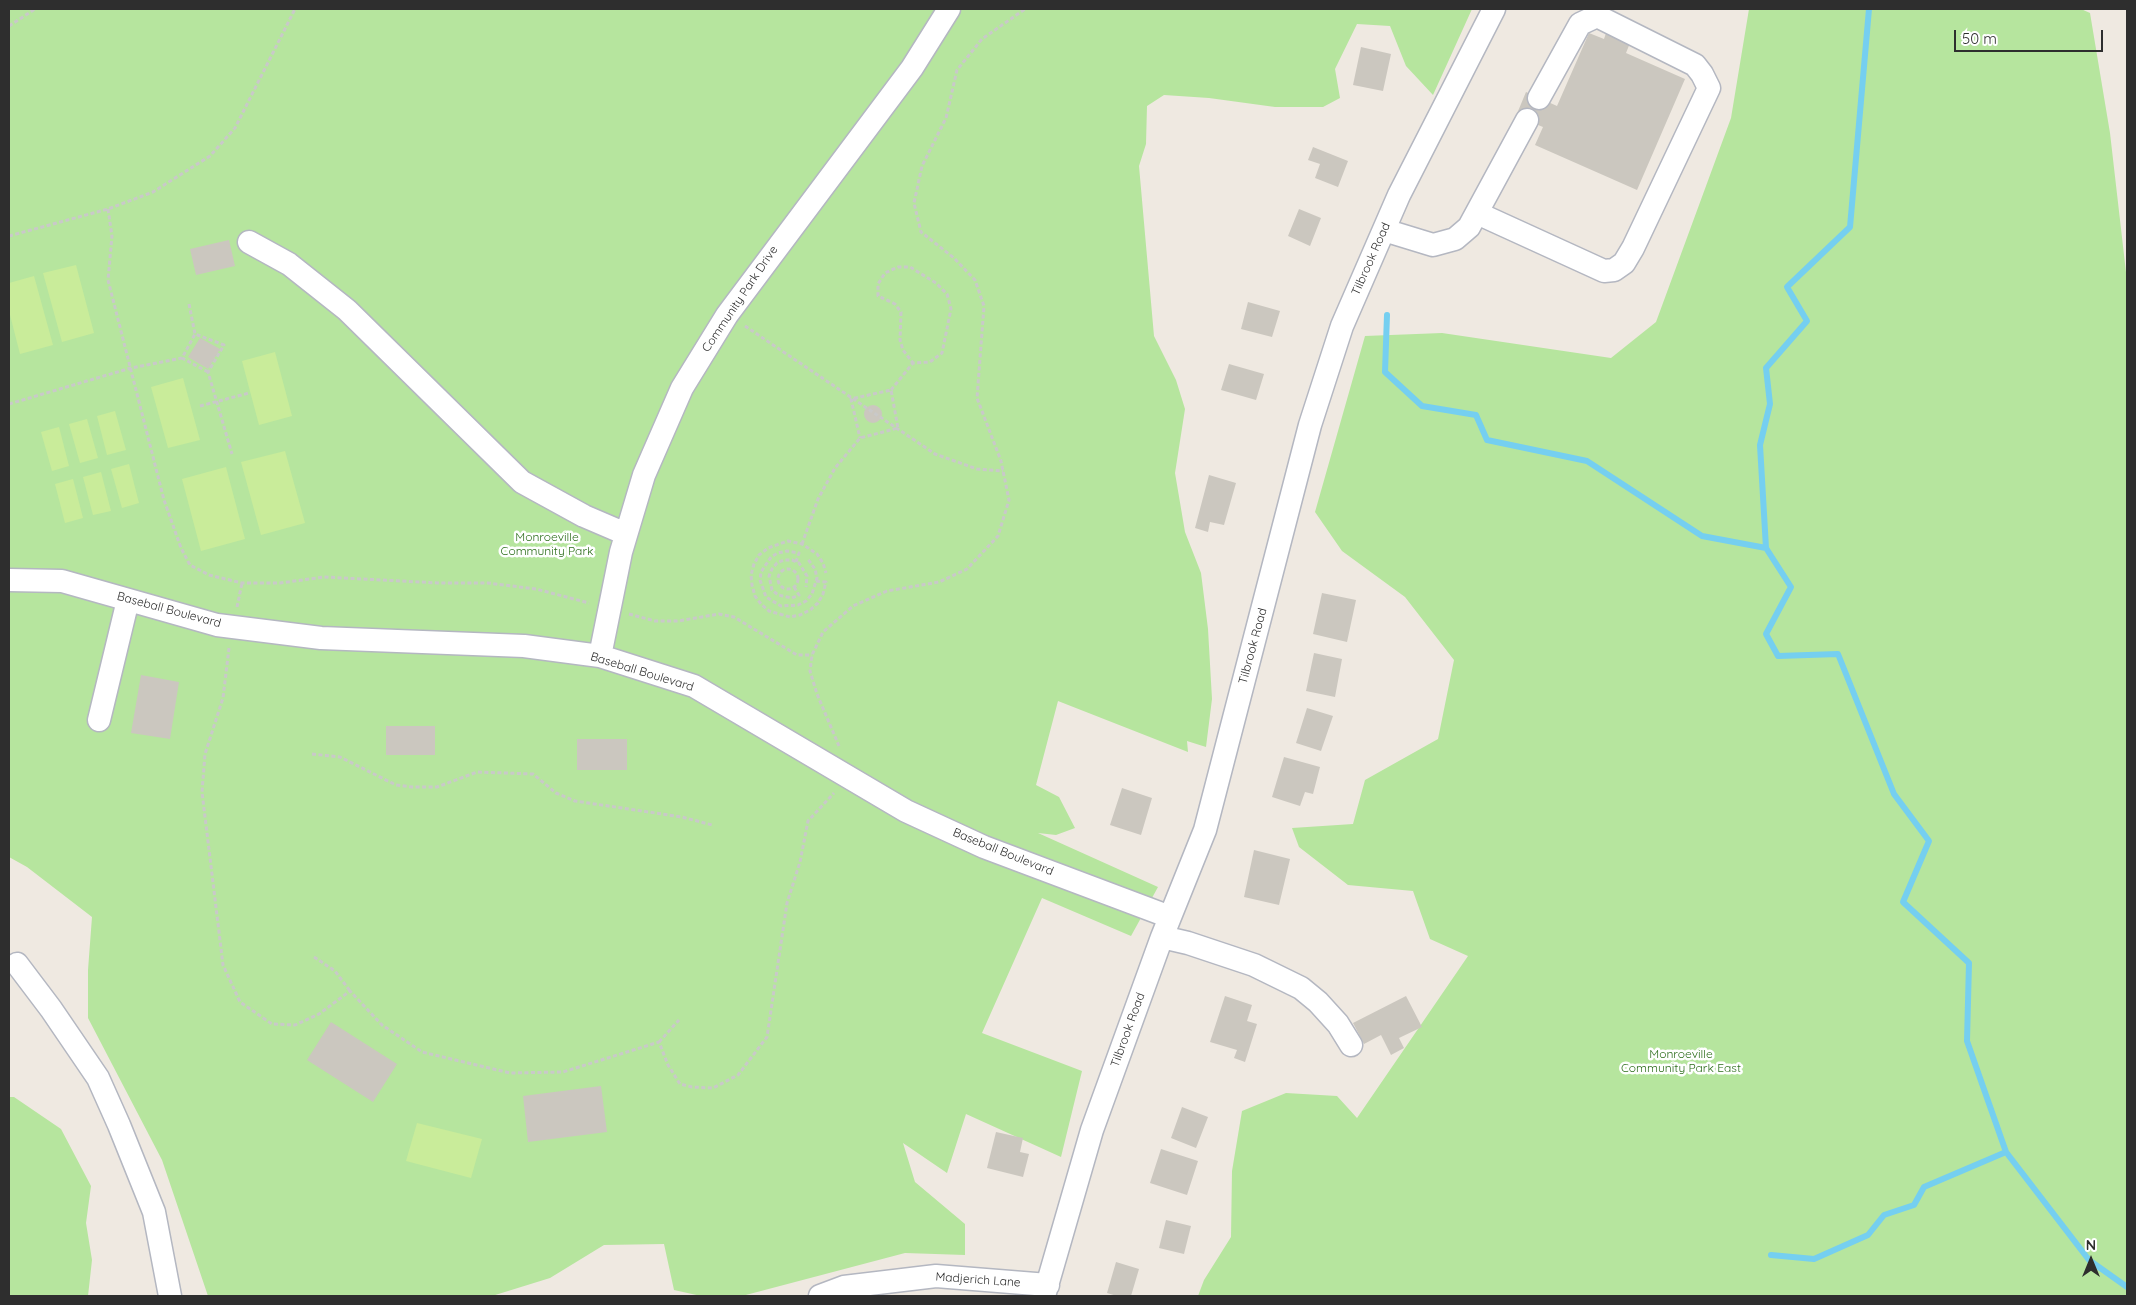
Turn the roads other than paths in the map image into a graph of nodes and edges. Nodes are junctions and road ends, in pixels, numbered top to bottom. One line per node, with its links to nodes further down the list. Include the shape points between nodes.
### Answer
1 (948, 9): 8 (street, Community Park Drive, via 912,68 726,315 682,388 644,475)
2 (1494, 9): 6 (street, Tilbrook Road)
3 (1539, 98): 5 (street, via 1580,24 1597,16 1694,65 1709,88 1633,248 1624,263 1614,270 1604,271)
4 (1527, 120): 5 (street)
5 (1477, 213): 6 (street, via 1469,227 1456,239 1434,245)
6 (1384, 230): 13 (street, Tilbrook Road, via 1342,326 1310,425 1205,830)
7 (249, 242): 8 (street, via 289,264 347,310 522,482 584,516)
8 (626, 534): 11 (street, Community Park Drive)
9 (9, 580): 10 (street, Baseball Boulevard, via 62,581)
10 (128, 600): 11 (street, Baseball Boulevard, via 217,625 321,638 524,646); 12 (street)
11 (600, 656): 13 (street, Baseball Boulevard, via 694,686 906,811)
12 (99, 720)
13 (1166, 927): 15 (street, Baseball Boulevard, via 1188,943 1246,962 1301,988 1338,1024); 16 (street, Tilbrook Road, via 1092,1130)
14 (17, 964): 17 (street, via 101,1086 154,1212)
15 (1350, 1045)
16 (1046, 1291): 18 (street, Madjerich Lane, via 936,1276 844,1287)
17 (170, 1296)
18 (820, 1296)

